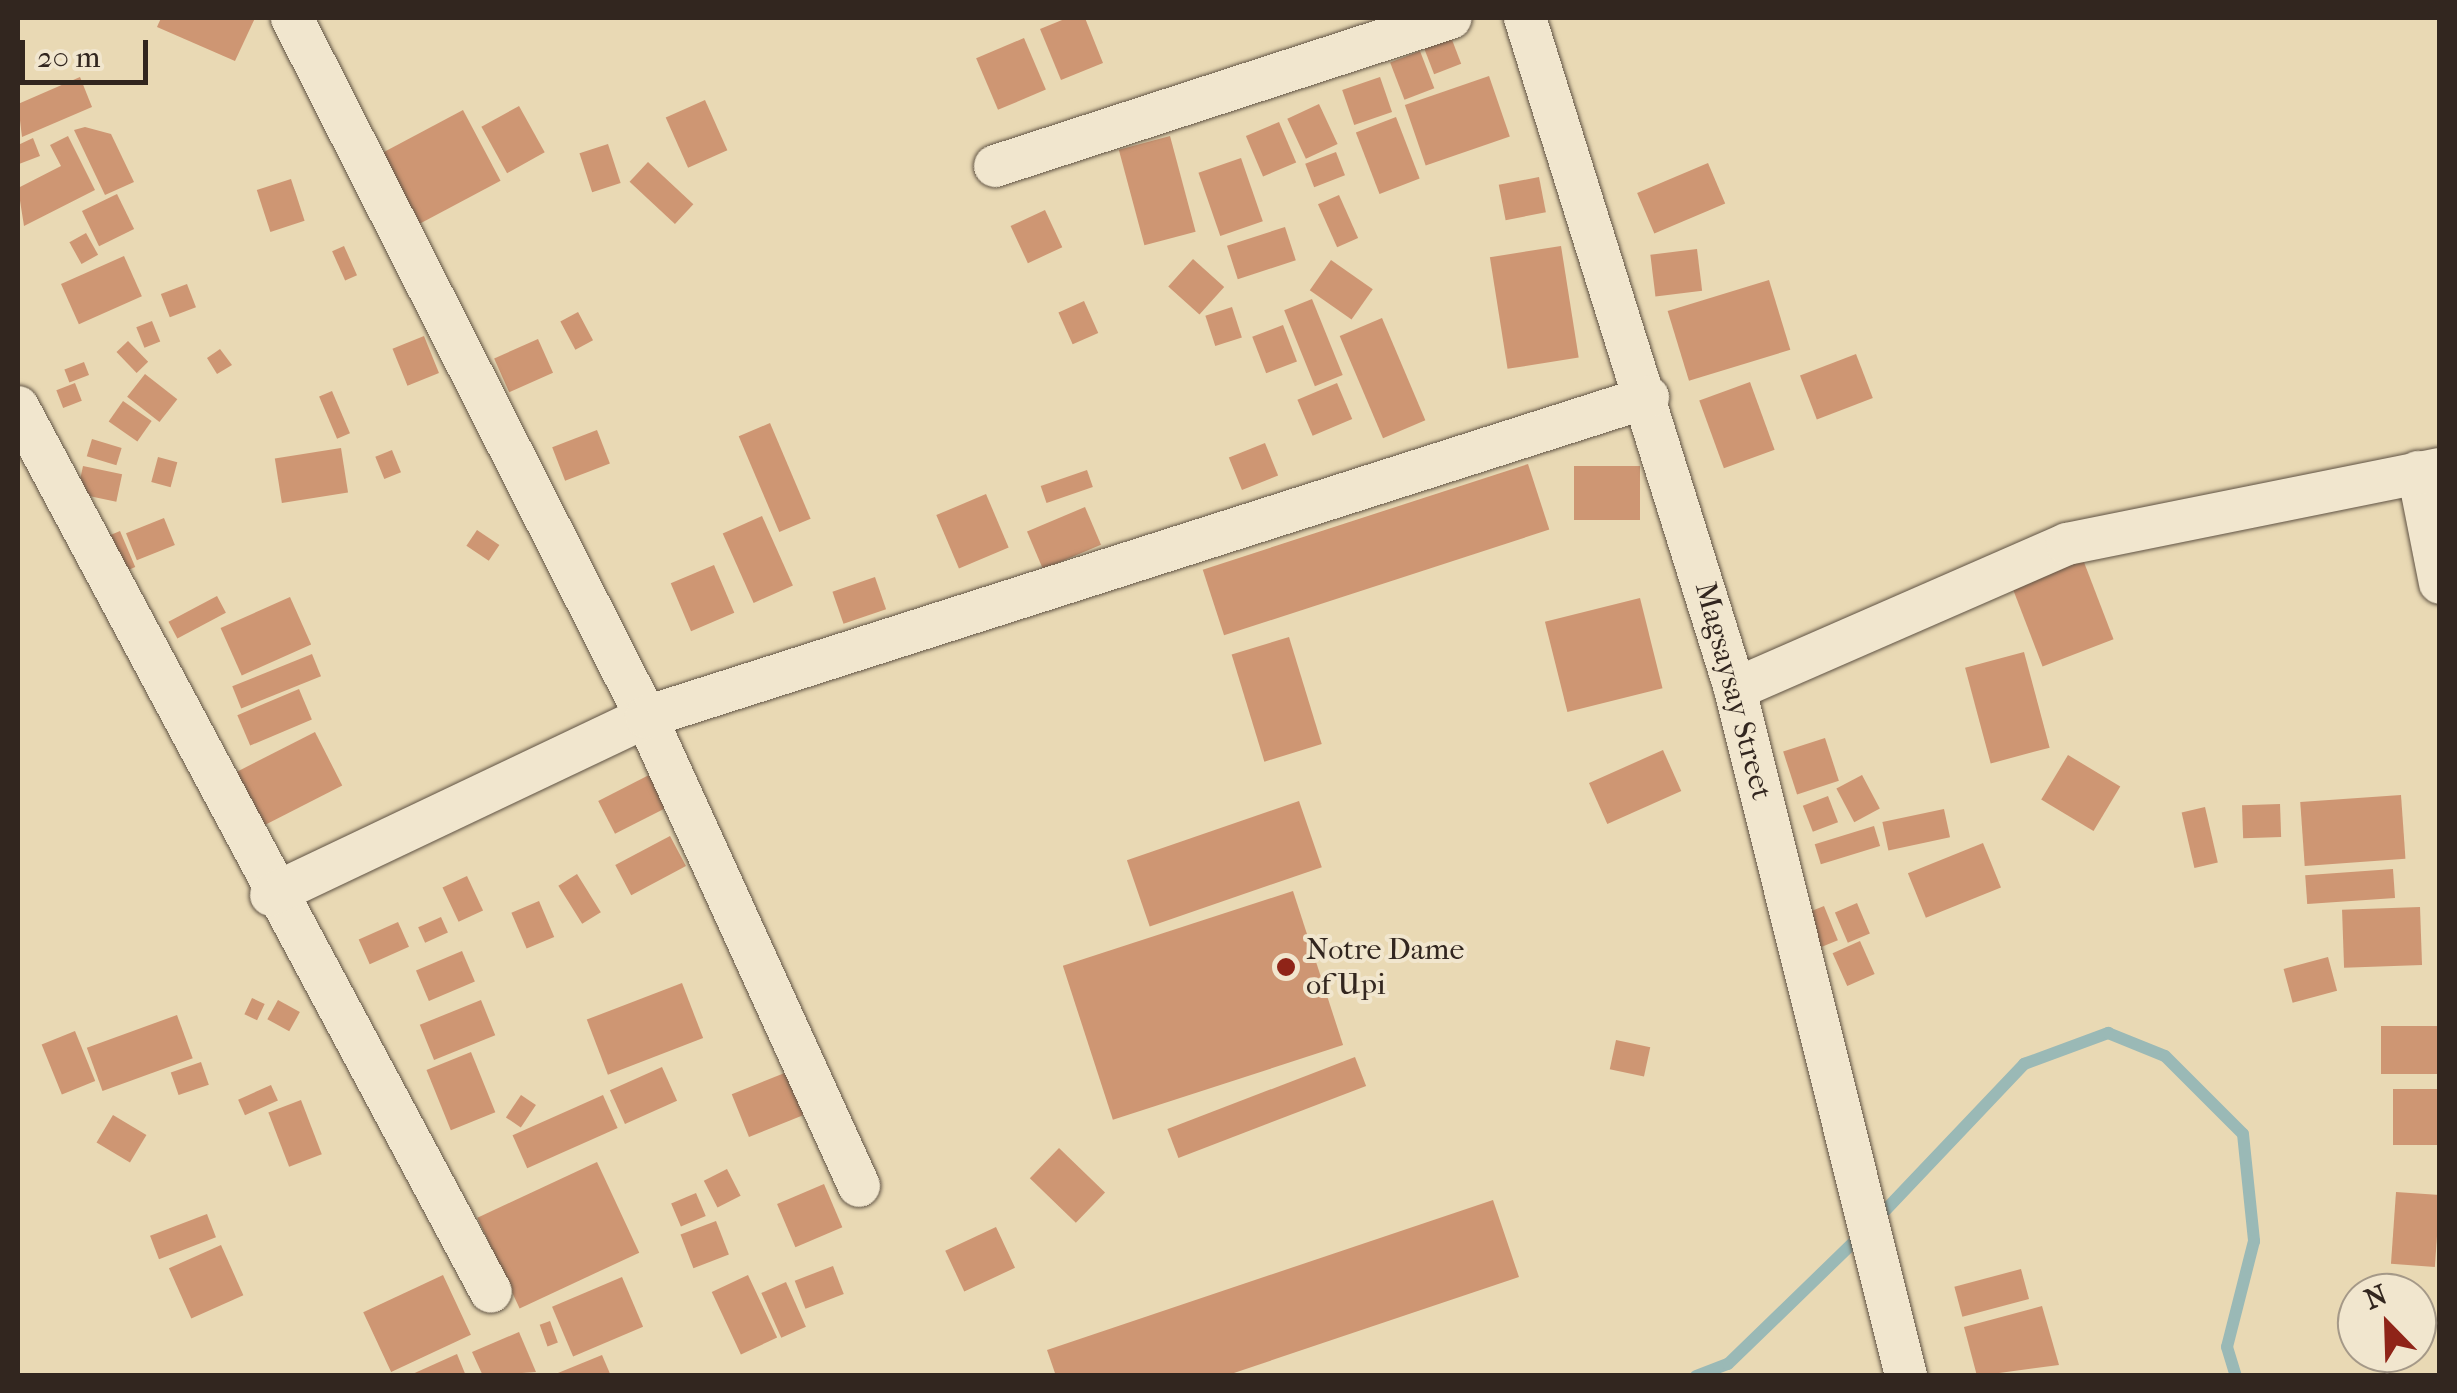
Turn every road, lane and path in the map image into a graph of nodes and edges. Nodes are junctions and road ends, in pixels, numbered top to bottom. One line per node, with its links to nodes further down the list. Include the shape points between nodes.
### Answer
1 (292, 18): 10 (street)
2 (1451, 18): 4 (street)
3 (1525, 18): 5 (street, Magsaysay Street)
4 (994, 166)
5 (1648, 397): 9 (street, Magsaysay Street); 10 (street)
6 (18, 406): 11 (street)
7 (2429, 471): 8 (street); 9 (street, via 2068,544)
8 (2440, 582)
9 (1735, 688): 14 (street, Magsaysay Street)
10 (646, 716): 11 (street); 12 (street)
11 (271, 895): 13 (street)
12 (859, 1186)
13 (491, 1292)
14 (1906, 1376)

